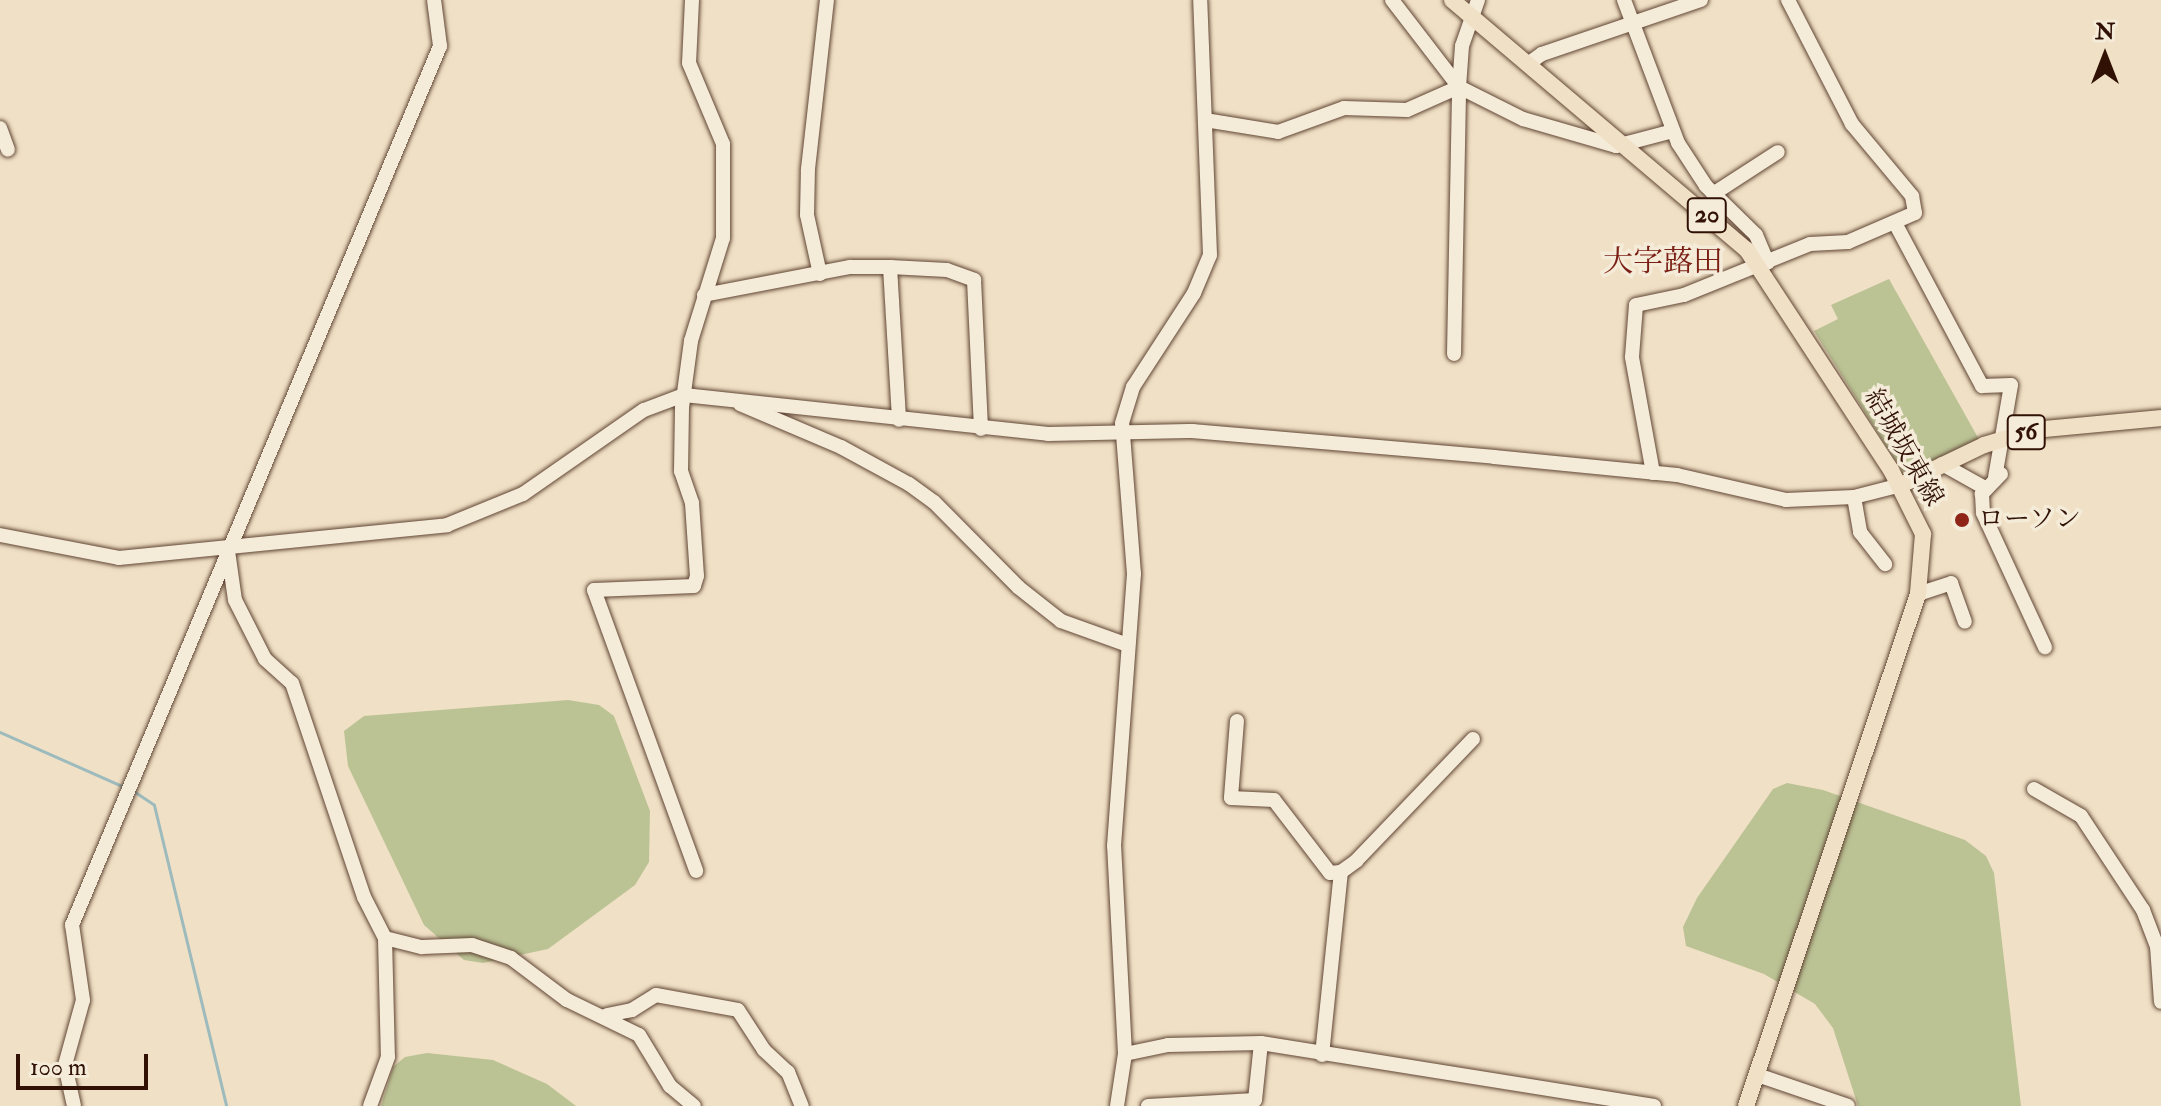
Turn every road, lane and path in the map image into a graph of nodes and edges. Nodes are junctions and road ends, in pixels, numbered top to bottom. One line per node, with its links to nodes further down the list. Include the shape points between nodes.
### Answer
1 (434, 0): 41 (street, via 440,46)
2 (692, 0): 26 (street, via 689,63 718,120 723,144 723,238)
3 (827, 0): 25 (street, via 807,215)
4 (1200, 0): 15 (street)
5 (1392, 0): 14 (street)
6 (1452, 0): 11 (main road, 結城坂東線 / 20)
7 (1478, 0): 11 (street)
8 (1624, 0): 12 (street)
9 (1701, 0): 12 (street)
10 (1788, 0): 22 (street, via 1852,124 1912,196 1915,213)
11 (1471, 16): 13 (main road, 結城坂東線 / 20); 14 (street)
12 (1633, 22): 13 (street, via 1542,54); 17 (street)
13 (1528, 64): 18 (main road, 結城坂東線 / 20)
14 (1459, 87): 15 (street, via 1407,110 1344,108 1278,132); 18 (street, via 1560,134); 27 (street)
15 (1205, 120): 33 (street, via 1210,255 1206,270 1133,387)
16 (0, 128): 19 (street)
17 (1673, 131): 18 (street); 21 (street)
18 (1626, 146): 23 (main road, 結城坂東線 / 20)
19 (8, 150)
20 (1778, 152): 21 (street)
21 (1713, 194): 23 (street, via 1756,235)
22 (1895, 223): 23 (street, via 1848,242 1810,244); 34 (street, via 1982,386 2011,385)
23 (1764, 265): 36 (street, via 1684,295 1636,305 1632,357); 38 (main road, 結城坂東線 / 20)
24 (890, 267): 25 (street); 31 (street); 32 (street, via 947,270 974,280)
25 (820, 274): 26 (street)
26 (704, 295): 28 (street)
27 (1454, 354)
28 (684, 395): 29 (street); 41 (street, via 657,402 523,494 462,521); 50 (street, via 681,471 692,503 694,586 594,590)
29 (724, 397): 31 (street); 45 (street, via 841,447 909,484 1061,621)
30 (2161, 418): 34 (main road, 56, via 2068,425)
31 (899, 420): 32 (street)
32 (981, 429): 33 (street)
33 (1122, 432): 36 (street, via 1193,431); 45 (street, via 1134,527)
34 (2002, 439): 35 (main road, 56); 37 (street)
35 (1942, 464): 37 (street); 38 (main road, 56)
36 (1653, 473): 39 (street, via 1786,500)
37 (1994, 480): 46 (street, via 1983,513)
38 (1901, 485): 39 (street); 43 (main road, 結城坂東線 / 20, via 1923,534)
39 (1854, 497): 42 (street, via 1860,532)
40 (0, 535): 41 (street, via 107,558)
41 (227, 548): 52 (street, via 235,600 265,659 292,683 364,897); 59 (street, via 72,925 83,1000 65,1065)
42 (1885, 564)
43 (1918, 594): 44 (street, via 1951,583); 58 (main road, 結城坂東線 / 20)
44 (1965, 622)
45 (1128, 645): 56 (street, via 1114,846)
46 (2045, 647)
47 (1237, 721): 51 (street, via 1231,798 1274,800 1330,873)
48 (1473, 739): 51 (street)
49 (2034, 789): 53 (street, via 2081,816 2143,910 2157,946)
50 (696, 871)
51 (1341, 872): 57 (street)
52 (385, 938): 54 (street, via 415,947 484,948 511,958 567,1000); 60 (street, via 388,1057)
53 (2161, 1002)
54 (607, 1015): 61 (street, via 648,1044 670,1086); 62 (street, via 632,1010 656,995 738,1010 764,1050 788,1072)
55 (1261, 1043): 56 (street, via 1168,1045); 57 (street); 64 (street, via 1255,1100)
56 (1125, 1054): 63 (street)
57 (1322, 1055): 65 (street, via 1559,1087 1602,1100)
58 (1757, 1075): 66 (main road, 結城坂東線 / 20); 67 (street)
59 (74, 1106)
60 (370, 1106)
61 (694, 1106)
62 (802, 1106)
63 (1117, 1106)
64 (1148, 1106)
65 (1654, 1106)
66 (1746, 1106)
67 (1848, 1106)

